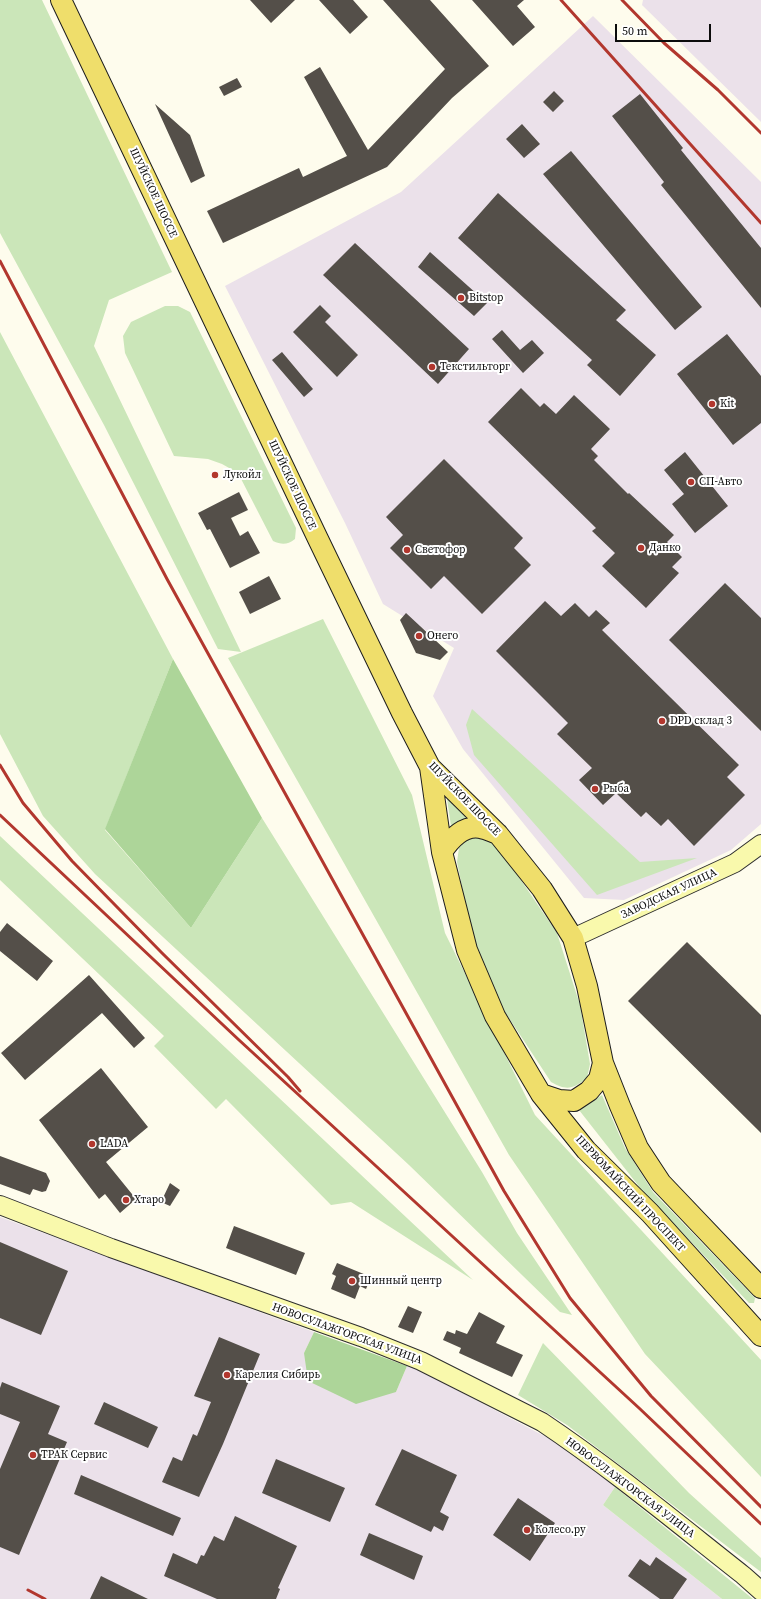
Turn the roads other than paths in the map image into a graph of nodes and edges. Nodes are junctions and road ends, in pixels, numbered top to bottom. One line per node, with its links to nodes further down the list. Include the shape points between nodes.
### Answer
1 (61, 0): 2 (main road, ШУЙСКОЕ ШОССЕ, via 402,714)
2 (430, 767): 3 (main road, ШУЙСКОЕ ШОССЕ); 5 (main road, ПЕРВОМАЙСКИЙ ПРОСПЕКТ)
3 (498, 834): 5 (main road, via 478,828 463,831 452,838); 6 (main road, ШУЙСКОЕ ШОССЕ, via 542,889)
4 (761, 844): 6 (main road, ЗАВОДСКАЯ УЛИЦА, via 735,863)
5 (442, 852): 8 (main road, ПЕРВОМАЙСКИЙ ПРОСПЕКТ, via 467,950 495,1016)
6 (573, 938): 7 (main road, via 587,986)
7 (603, 1062): 8 (main road, via 599,1079 589,1091 574,1101 559,1100); 10 (main road, via 638,1148 661,1184)
8 (541, 1094): 11 (main road, ПЕРВОМАЙСКИЙ ПРОСПЕКТ, via 586,1150)
9 (0, 1205): 12 (main road, НОВОСУЛАЖГОРСКАЯ УЛИЦА, via 111,1248 362,1337 421,1361 542,1422 585,1452)
10 (761, 1288)
11 (758, 1326)
12 (761, 1591)

